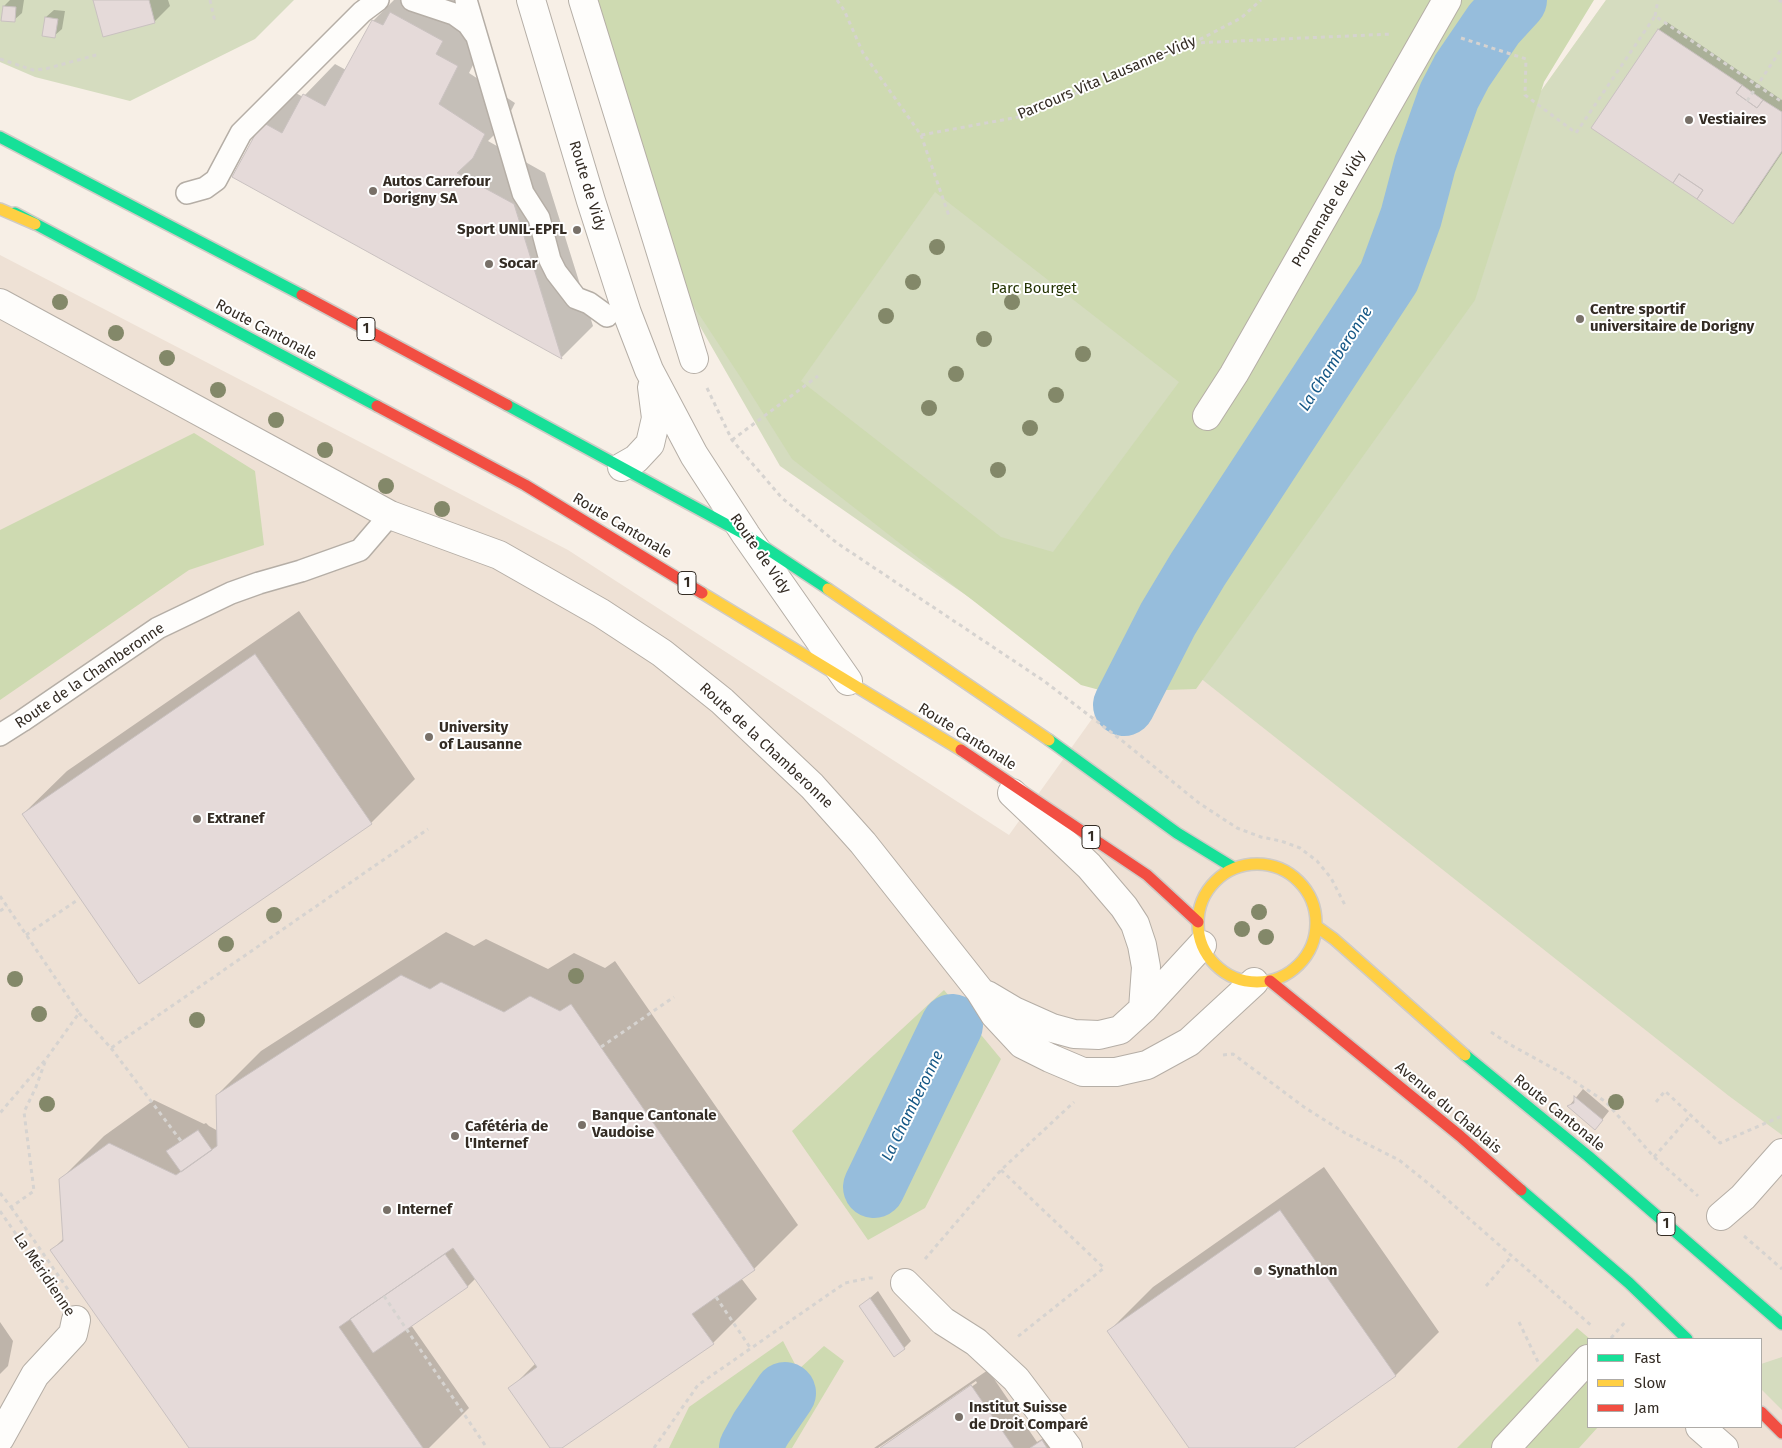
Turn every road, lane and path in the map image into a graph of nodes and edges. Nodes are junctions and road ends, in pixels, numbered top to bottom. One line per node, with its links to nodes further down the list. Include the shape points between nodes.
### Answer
1 (210, 0): 12 (path)
2 (378, 0): 24 (lane, via 362,12 241,133 216,180 205,188)
3 (412, 0): 14 (lane, via 454,14 468,24)
4 (466, 0): 14 (lane)
5 (530, 0): 32 (street, Route de Vidy, via 627,313)
6 (583, 0): 31 (street)
7 (837, 0): 22 (path, via 863,53)
8 (1261, 0): 15 (path, Parcours Vita Lausanne-Vidy, via 1241,18)
9 (1447, 0): 13 (street, Promenade de Vidy)
10 (1658, 0): 11 (path)
11 (1655, 16): 13 (path, via 1576,133 1525,95 1526,60); 19 (path)
12 (215, 22)
13 (1432, 29): 15 (path, via 1400,34); 34 (street, Promenade de Vidy)
14 (478, 39): 30 (lane, via 524,193 539,218 550,260 576,298 590,303)
15 (1192, 43): 22 (path, Parcours Vita Lausanne-Vidy, via 1024,116)
16 (1782, 48): 19 (path)
17 (100, 54): 18 (path, via 33,70)
18 (0, 59)
19 (1757, 86): 20 (path); 21 (path)
20 (1747, 101)
21 (1782, 102)
22 (921, 135): 27 (path)
23 (0, 137): 36 (main road, 1)
24 (187, 193)
25 (0, 204): 28 (main road, Route Cantonale / 1)
26 (0, 209): 28 (main road)
27 (949, 216)
28 (35, 224): 39 (main road, Route Cantonale / 1, via 525,485)
29 (0, 303): 37 (street, Route de la Chamberonne)
30 (607, 316)
31 (694, 359): 35 (path)
32 (650, 370): 36 (street, Route de Vidy, via 656,418 650,444 636,459); 38 (street, Route de Vidy, via 694,455)
33 (818, 376): 35 (path)
34 (1207, 416)
35 (732, 440): 47 (path, via 782,498 837,543 1044,682 1237,828 1300,848 1317,860 1331,878)
36 (622, 467): 38 (main road, 1)
37 (390, 515): 40 (lane, Route de la Chamberonne, via 360,550 231,593 158,628); 53 (street, Route de la Chamberonne, via 498,555 601,613 662,653 722,701 812,786 863,843)
38 (746, 535): 39 (street, Route de Vidy); 43 (main road, 1, via 994,702 1178,833)
39 (848, 681): 41 (main road, Route Cantonale / 1)
40 (0, 735)
41 (979, 761): 50 (main road, Route Cantonale / 1, via 1147,875); 55 (street, via 1089,866 1124,907 1135,924 1142,945 1146,967)
42 (428, 829): 59 (path)
43 (1234, 868): 49 (main road, via 1253,864 1273,866 1291,874 1305,888 1314,906); 50 (main road, via 1215,881 1203,900)
44 (0, 896): 46 (path)
45 (79, 898): 51 (path)
46 (7, 906): 48 (path); 51 (path)
47 (1347, 910)
48 (0, 911)
49 (1316, 926): 52 (main road, via 1307,955 1297,966 1284,975); 85 (main road, Route Cantonale / 1)
50 (1200, 933): 52 (main road, via 1214,964 1232,976); 55 (street, Route de la Chamberonne)
51 (26, 935): 56 (path)
52 (1262, 981): 53 (street, Route de la Chamberonne, via 1189,1042 1147,1065 1116,1072 1083,1072 1022,1044 995,1015); 88 (main road, Avenue du Chablais, via 1338,1037 1460,1136 1629,1283)
53 (980, 991): 55 (street, Route de la Chamberonne, via 1014,1011 1074,1034 1099,1035 1120,1030)
54 (674, 997): 58 (path)
55 (1143, 1009)
56 (79, 1013): 59 (path); 61 (path)
57 (1488, 1030): 69 (path, via 1606,1102)
58 (601, 1047)
59 (111, 1048): 67 (path)
60 (1217, 1056): 75 (path, via 1233,1054 1304,1107 1345,1133 1399,1160)
61 (46, 1059): 64 (path); 72 (path, via 24,1112 34,1191)
62 (1078, 1098): 70 (path)
63 (1656, 1102): 65 (path, via 1665,1092)
64 (0, 1113)
65 (1690, 1116): 66 (path, via 1720,1143); 69 (path)
66 (1782, 1116)
67 (180, 1141)
68 (1782, 1153): 74 (street)
69 (1654, 1157): 74 (path)
70 (1001, 1170): 77 (path); 90 (path, via 1104,1268)
71 (0, 1193): 72 (path)
72 (11, 1207): 79 (path)
73 (0, 1211): 83 (path, La Méridienne)
74 (1721, 1216): 76 (path)
75 (1512, 1256): 78 (path); 86 (path)
76 (1782, 1269)
77 (905, 1283): 89 (path, via 869,1278 845,1283); 90 (street, via 943,1321 976,1342)
78 (1486, 1286)
79 (69, 1292)
80 (384, 1296): 97 (path)
81 (716, 1297): 89 (path)
82 (1628, 1319): 87 (path)
83 (76, 1320): 96 (street, La Méridienne, via 73,1334 34,1375)
84 (1519, 1322): 92 (path)
85 (1782, 1324)
86 (1600, 1333)
87 (1611, 1338)
88 (1686, 1338)
89 (751, 1349): 98 (path, via 698,1385)
90 (992, 1357): 99 (street, via 1016,1379)
91 (1587, 1360): 100 (street)
92 (1539, 1363)
93 (1762, 1413): 95 (main road)
94 (1701, 1428): 101 (street)
95 (1782, 1433)
96 (0, 1438)
97 (487, 1448)
98 (654, 1448)
99 (1068, 1448)
100 (1506, 1448)
101 (1724, 1448)

